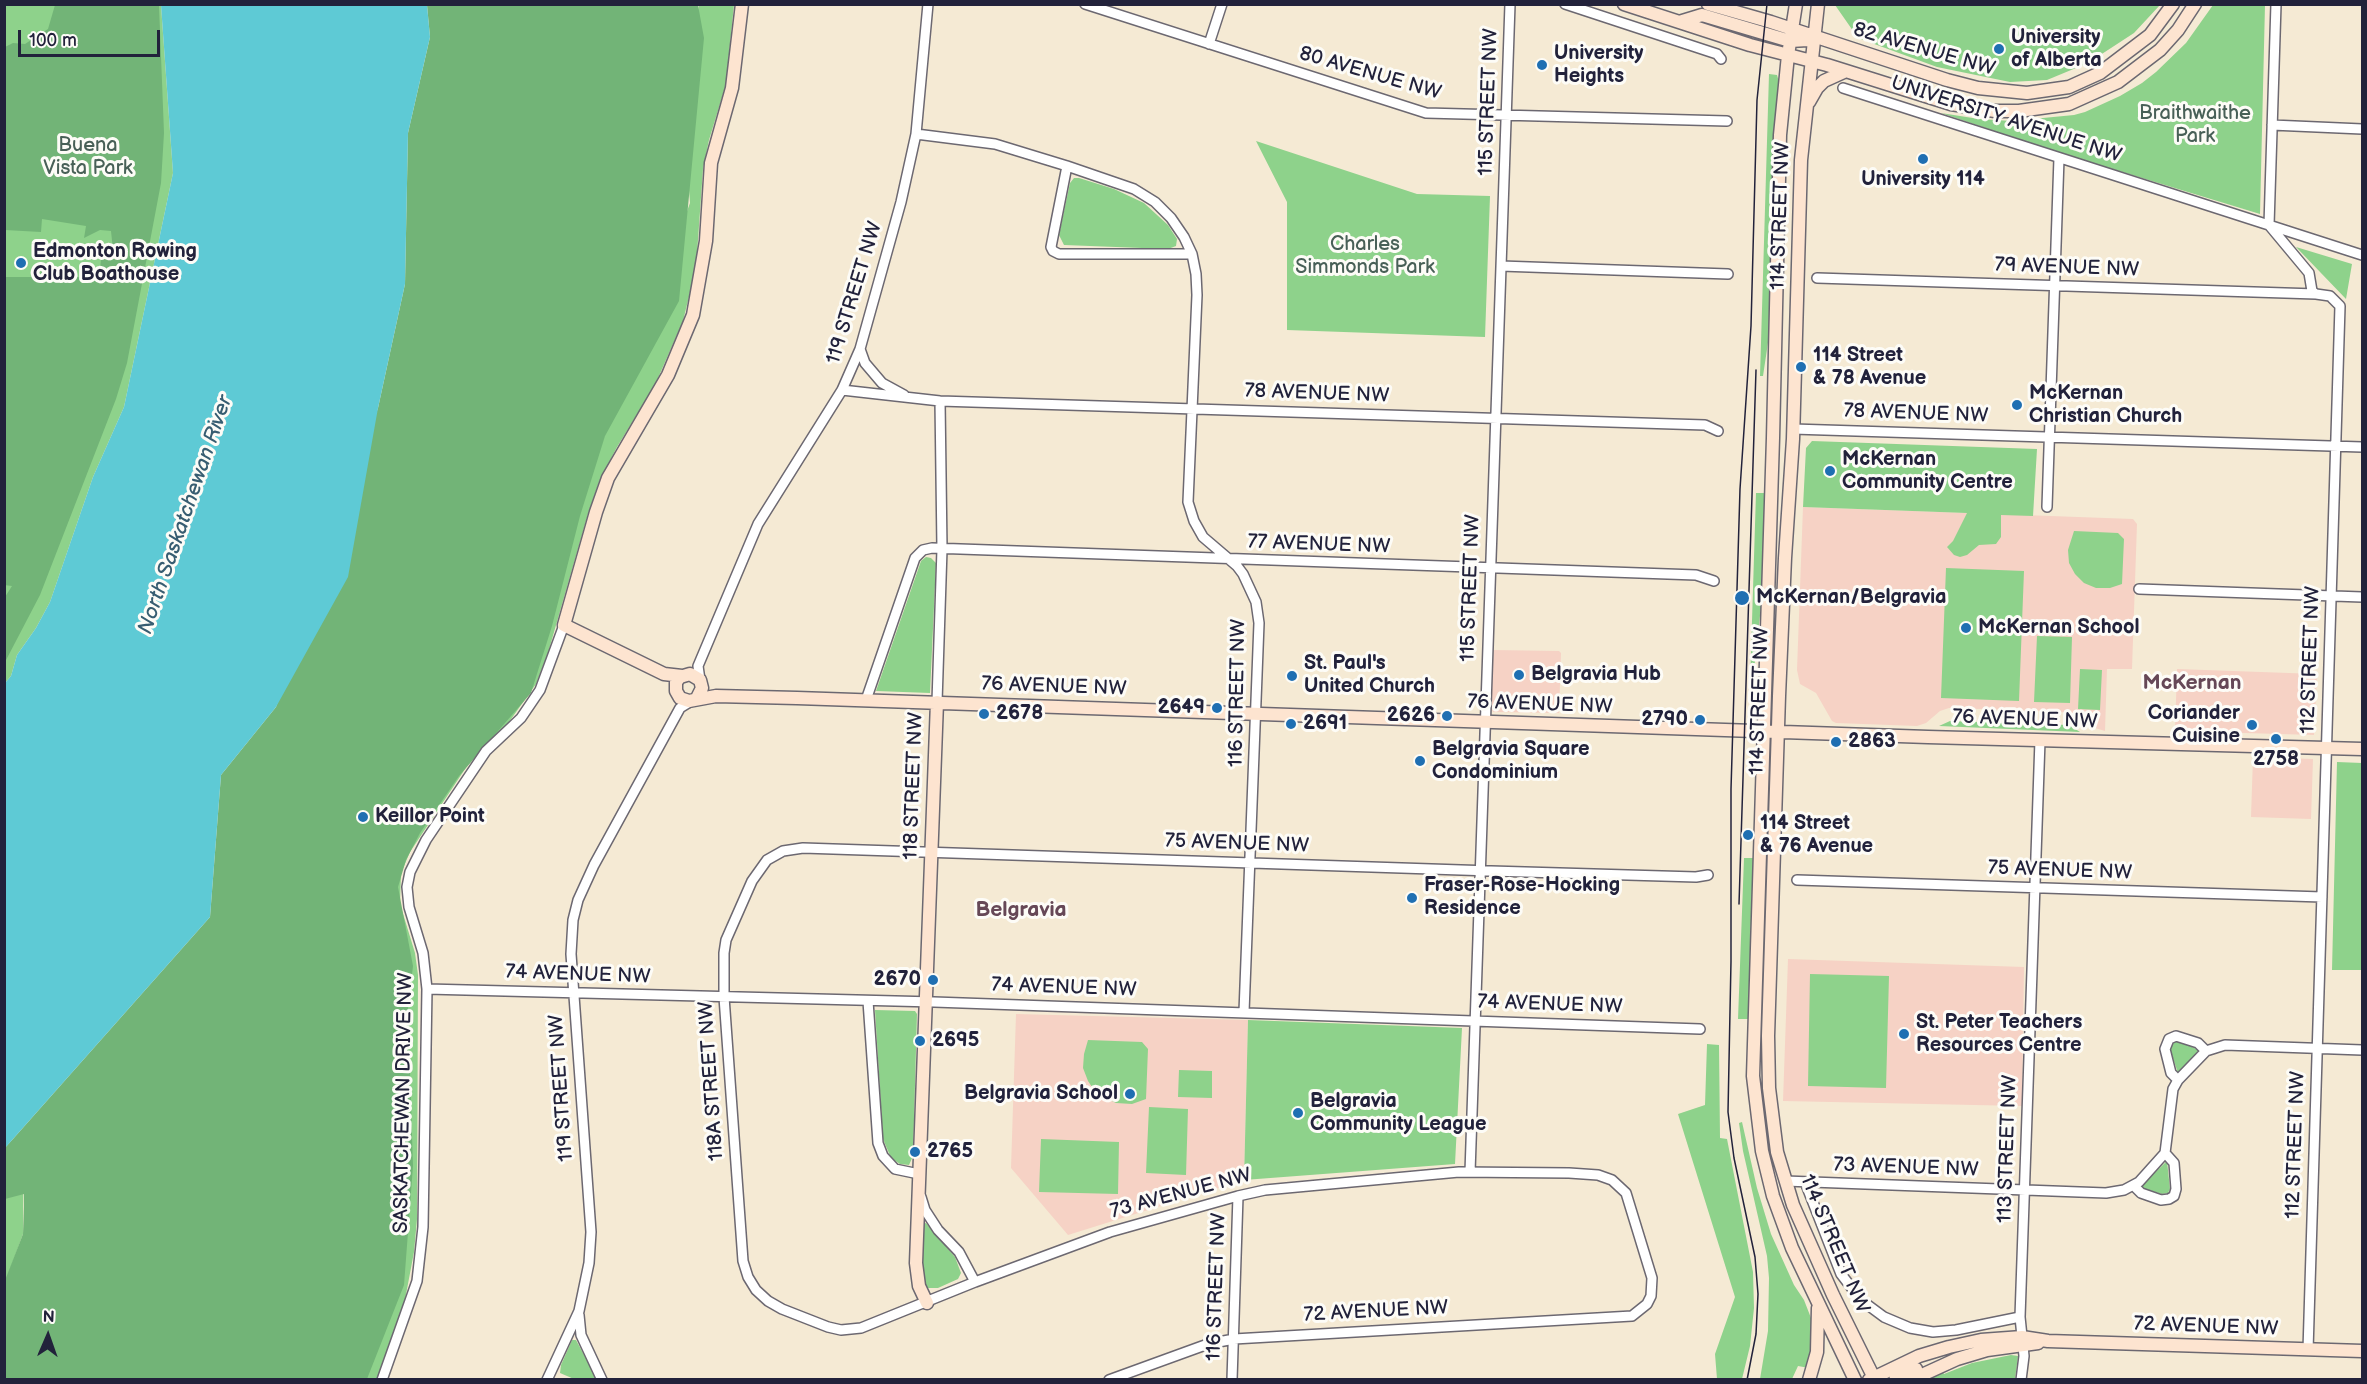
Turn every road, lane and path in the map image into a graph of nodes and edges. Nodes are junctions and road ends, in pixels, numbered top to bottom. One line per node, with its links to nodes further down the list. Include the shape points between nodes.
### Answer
1 (742, 4): 58 (main road, SASKATCHEWAN DRIVE NW, via 732,88 711,163 706,241 693,315 668,375 608,478)
2 (928, 4): 28 (street, 119 STREET NW)
3 (1085, 4): 17 (street, 80 AVENUE NW)
4 (1222, 4): 17 (street)
5 (1510, 4): 23 (street, 115 STREET NW)
6 (1565, 4): 19 (street, via 1717,54)
7 (1624, 4): 14 (main road)
8 (1708, 4): 15 (main road)
9 (1796, 4): 15 (main road, 114 STREET NW)
10 (1818, 4): 16 (main road, 114 STREET NW)
11 (2174, 4): 16 (main road, 82 AVENUE NW, via 2151,35 2112,66 2069,87 2035,93 1978,88)
12 (2195, 4): 21 (main road, 82 AVENUE NW, via 2171,38 2141,66 2105,89 2050,108 1971,108)
13 (2276, 4): 26 (street)
14 (1679, 22): 15 (main road, via 1705,15); 18 (main road)
15 (1791, 35): 16 (main road); 18 (main road, 114 STREET NW)
16 (1814, 36): 20 (main road, 114 STREET NW)
17 (1209, 44): 23 (street, 80 AVENUE NW, via 1426,113)
18 (1788, 55): 20 (main road, 82 AVENUE NW); 71 (main road, 114 STREET NW, via 1780,135)
19 (1721, 59)
20 (1811, 60): 21 (main road, 82 AVENUE NW); 24 (main road, 114 STREET NW)
21 (1846, 71): 24 (main road, via 1817,88)
22 (1843, 88): 29 (street, UNIVERSITY AVENUE NW)
23 (1506, 116): 25 (street, 80 AVENUE NW); 34 (street, 115 STREET NW)
24 (1805, 118): 45 (main road, 114 STREET NW)
25 (1727, 122)
26 (2272, 125): 27 (street); 31 (street)
27 (2362, 129)
28 (916, 135): 30 (street, via 995,144); 39 (street, 119 STREET NW)
29 (2059, 158): 31 (street, UNIVERSITY AVENUE NW); 37 (street)
30 (1067, 166): 32 (street, via 1134,189 1150,199 1178,227); 32 (street, via 1053,252)
31 (2269, 225): 33 (street, UNIVERSITY AVENUE NW); 38 (street, via 2309,273)
32 (1192, 254): 43 (street, 116 STREET NW, via 1197,295)
33 (2362, 255)
34 (1501, 266): 35 (street); 44 (street, 115 STREET NW)
35 (1728, 274)
36 (1817, 278): 37 (street, 79 AVENUE NW)
37 (2054, 286): 38 (street, 79 AVENUE NW); 47 (street)
38 (2316, 294): 48 (street, 112 STREET NW, via 2334,298 2341,311)
39 (860, 349): 40 (street, 119 STREET NW); 41 (street, 78 AVENUE NW, via 865,363 882,383)
40 (842, 390): 41 (street, 78 AVENUE NW); 59 (street, 119 STREET NW, via 758,524)
41 (915, 399): 42 (street, 78 AVENUE NW)
42 (940, 401): 43 (street, 78 AVENUE NW); 51 (street, 118 STREET NW)
43 (1192, 407): 44 (street, 78 AVENUE NW); 52 (street, 116 STREET NW, via 1188,492 1191,512 1203,537)
44 (1495, 419): 46 (street, 78 AVENUE NW, via 1705,425); 53 (street, 115 STREET NW)
45 (1793, 429): 47 (street, 78 AVENUE NW); 72 (main road, 114 STREET NW)
46 (1718, 431)
47 (2050, 436): 48 (street, 78 AVENUE NW); 50 (street)
48 (2337, 446): 49 (street, 78 AVENUE NW); 56 (street, 112 STREET NW)
49 (2362, 447)
50 (2047, 507)
51 (942, 549): 52 (street, 77 AVENUE NW); 66 (street, 77 AVENUE NW, via 923,550 915,558); 67 (street, 118 STREET NW)
52 (1230, 560): 53 (street, 77 AVENUE NW); 69 (street, 116 STREET NW, via 1248,583 1258,612)
53 (1489, 568): 54 (street, 77 AVENUE NW, via 1696,575); 70 (street, 115 STREET NW)
54 (1714, 581)
55 (2139, 589): 56 (street)
56 (2331, 596): 57 (street); 74 (street, 112 STREET NW)
57 (2362, 597)
58 (564, 624): 60 (main road); 84 (street, SASKATCHEWAN DRIVE NW, via 540,690 521,718 486,752 426,840 410,872 409,907 423,953)
59 (698, 666): 61 (street); 62 (street)
60 (664, 674): 61 (main road); 63 (main road)
61 (684, 675): 62 (main road, via 693,674); 63 (main road, via 676,682)
62 (701, 682): 64 (main road); 65 (main road, via 701,693)
63 (676, 693): 65 (main road, 76 AVENUE NW, via 684,700); 68 (street)
64 (716, 696): 65 (main road, 76 AVENUE NW); 66 (main road, 76 AVENUE NW)
65 (695, 699): 68 (street, 119 STREET NW)
66 (866, 700): 67 (main road, 76 AVENUE NW)
67 (937, 702): 69 (main road, 76 AVENUE NW); 76 (main road, 118 STREET NW)
68 (680, 708): 85 (street, 119 STREET NW, via 578,900 571,936)
69 (1256, 714): 70 (main road, 76 AVENUE NW); 78 (street, 116 STREET NW)
70 (1485, 723): 71 (main road, 76 AVENUE NW); 79 (street, 115 STREET NW)
71 (1763, 732): 72 (main road, 76 AVENUE NW); 109 (main road, 114 STREET NW, via 1754,1094 1773,1196)
72 (1778, 732): 73 (main road, 76 AVENUE NW); 99 (main road, 114 STREET NW, via 1768,1073 1773,1128)
73 (2040, 740): 74 (main road, 76 AVENUE NW); 82 (street, 113 STREET NW)
74 (2326, 748): 75 (main road, 76 AVENUE NW); 83 (street, 112 STREET NW)
75 (2362, 749)
76 (931, 853): 77 (street, 75 AVENUE NW, via 803,848 783,851); 78 (street, 75 AVENUE NW); 88 (main road, 118 STREET NW)
77 (767, 860): 86 (street, 118A STREET NW, via 752,881 726,939)
78 (1250, 862): 79 (street, 75 AVENUE NW); 89 (street, 116 STREET NW)
79 (1481, 871): 80 (street, 75 AVENUE NW); 90 (street, 115 STREET NW)
80 (1708, 875)
81 (1797, 880): 82 (street, 75 AVENUE NW)
82 (2034, 888): 83 (street, 75 AVENUE NW); 103 (street, 113 STREET NW)
83 (2322, 897): 92 (street, 112 STREET NW)
84 (427, 989): 85 (street, 74 AVENUE NW); 119 (street, SASKATCHEWAN DRIVE NW, via 422,1238 417,1281)
85 (573, 992): 86 (street, 74 AVENUE NW); 110 (street, 119 STREET NW, via 591,1232)
86 (724, 997): 87 (street, 74 AVENUE NW); 106 (street, 118A STREET NW, via 743,1261 756,1290)
87 (868, 1001): 88 (street, 74 AVENUE NW); 98 (street, via 878,1143 883,1156 895,1168)
88 (926, 1002): 89 (street, 74 AVENUE NW); 98 (main road, 118 STREET NW)
89 (1244, 1012): 90 (street, 74 AVENUE NW)
90 (1474, 1020): 91 (street, 74 AVENUE NW); 97 (street, 115 STREET NW)
91 (1700, 1029)
92 (2317, 1049): 93 (street); 94 (street, via 2225,1045); 115 (street, 112 STREET NW)
93 (2362, 1050)
94 (2206, 1051): 95 (street); 95 (street, via 2201,1044 2179,1037 2169,1039 2165,1049 2171,1073)
95 (2178, 1080): 96 (street)
96 (2165, 1153): 101 (street); 101 (street, via 2174,1163 2174,1196 2161,1200 2140,1193)
97 (1470, 1172): 104 (street, 73 AVENUE NW, via 1283,1188); 108 (street, 73 AVENUE NW, via 1598,1175 1612,1180 1626,1192 1652,1278)
98 (919, 1174): 102 (main road, 118 STREET NW)
99 (1785, 1181): 100 (street, 73 AVENUE NW); 118 (main road, 114 STREET NW, via 1807,1239)
100 (1805, 1182): 103 (street, 73 AVENUE NW); 111 (street, 114 STREET NW, via 1841,1274 1854,1293 1876,1312 1900,1325 1933,1332)
101 (2134, 1186): 103 (street, 73 AVENUE NW, via 2106,1192)
102 (918, 1190): 105 (street, 118 STREET NW, via 925,1210 959,1252); 107 (main road, 118 STREET NW, via 916,1263 919,1286)
103 (2025, 1190): 111 (street, 113 STREET NW)
104 (1238, 1196): 105 (street, 73 AVENUE NW, via 1110,1232); 112 (street, 116 STREET NW)
105 (975, 1282): 107 (street, 73 AVENUE NW)
106 (768, 1301): 107 (street, 73 AVENUE NW, via 797,1316 841,1330 878,1323)
107 (927, 1303)
108 (1647, 1304): 112 (street, 72 AVENUE NW, via 1632,1316 1619,1318)
109 (1817, 1304): 123 (main road, via 1818,1352); 124 (main road, 114 STREET NW)
110 (579, 1311): 117 (street, 119 STREET NW); 120 (street, 119 STREET NW, via 580,1335)
111 (2020, 1317): 113 (street, 113 STREET NW)
112 (1234, 1339): 121 (street, 72 AVENUE NW, via 1208,1344); 122 (street, 116 STREET NW)
113 (2023, 1341): 114 (main road, 72 AVENUE NW, via 1982,1340); 115 (main road, 72 AVENUE NW); 126 (main road, 72 AVENUE NW, via 1957,1359); 127 (street, 113 STREET NW)
114 (1949, 1347): 118 (main road, 72 AVENUE NW, via 1919,1356); 125 (main road, via 1940,1357)
115 (2308, 1350): 116 (main road, 72 AVENUE NW)
116 (2362, 1352)
117 (550, 1379)
118 (1872, 1379)
119 (382, 1380)
120 (602, 1380)
121 (1109, 1380)
122 (1232, 1380)
123 (1809, 1380)
124 (1855, 1380)
125 (1895, 1380)
126 (1911, 1380)
127 (2021, 1380)

